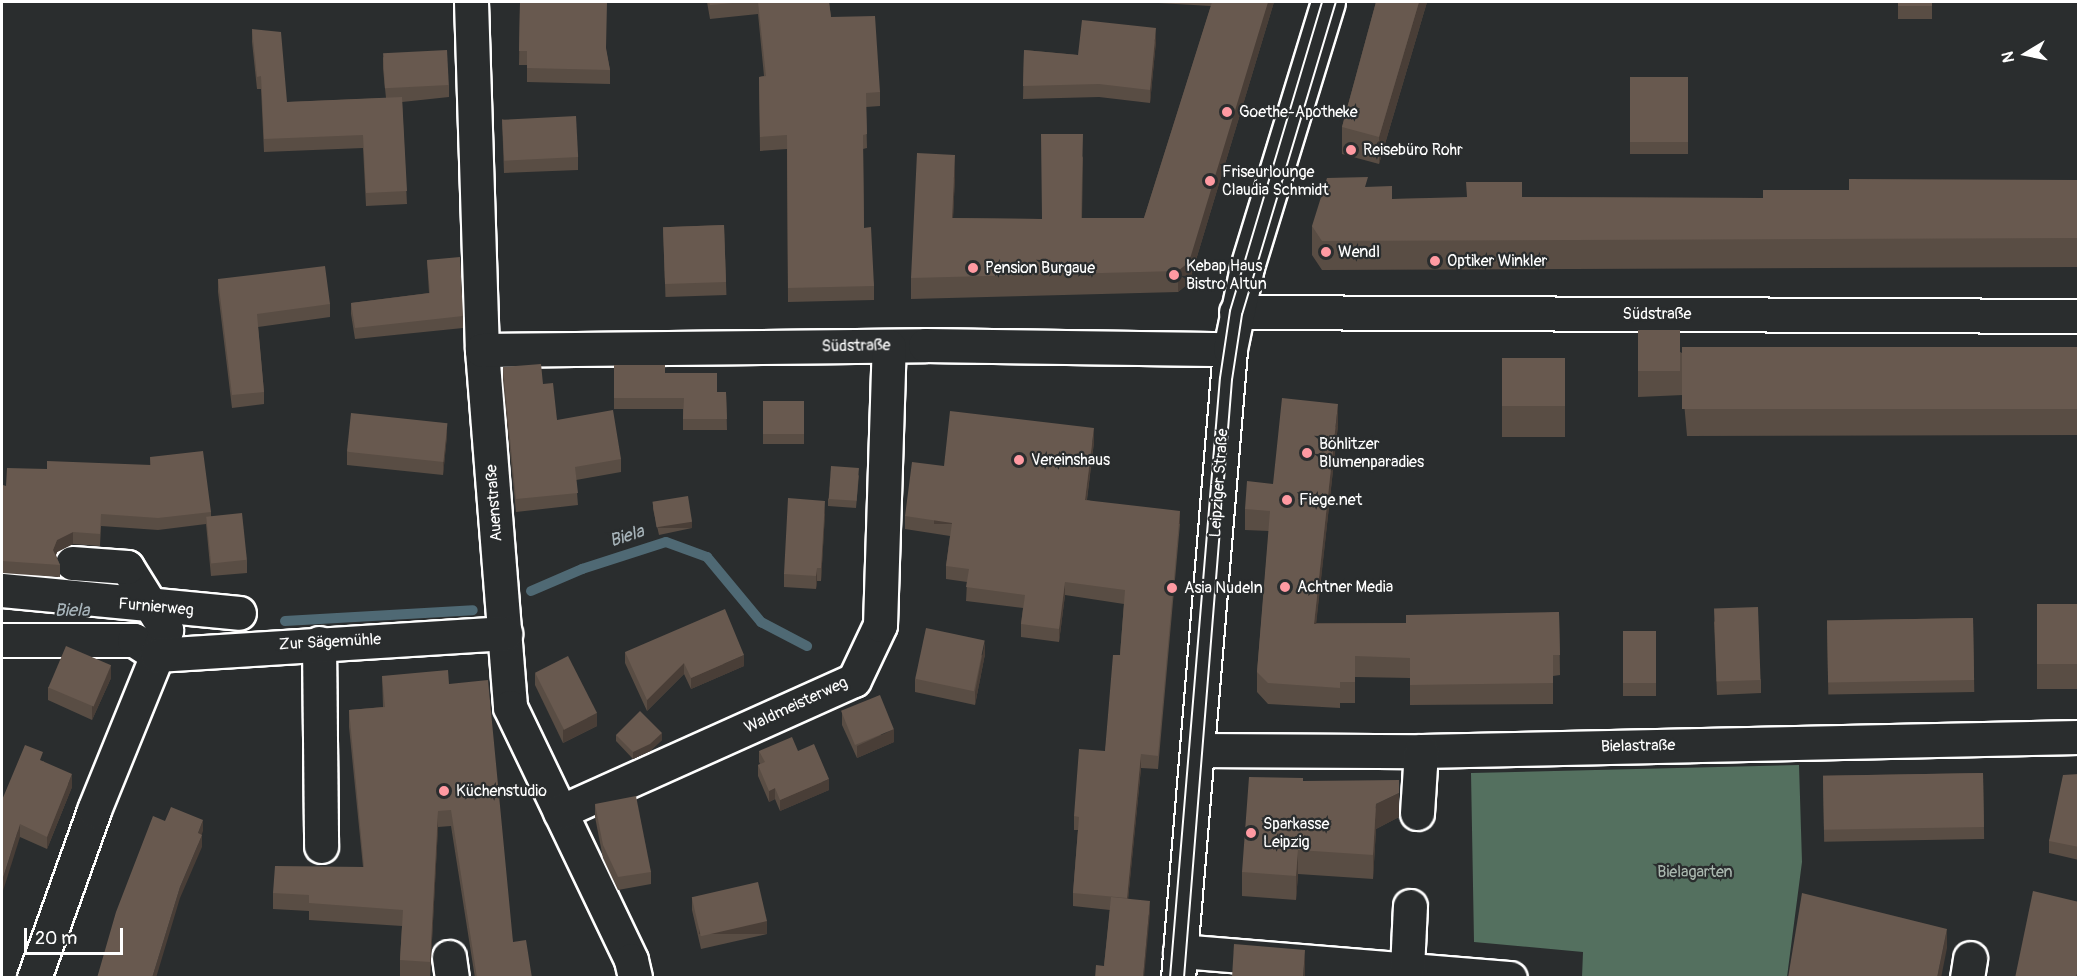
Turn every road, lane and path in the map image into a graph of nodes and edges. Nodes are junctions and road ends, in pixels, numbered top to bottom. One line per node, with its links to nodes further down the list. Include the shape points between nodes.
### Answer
1 (471, 2): 7 (street, Auenstraße)
2 (1328, 2): 3 (street, Leipziger Straße)
3 (1236, 312): 4 (street, Südstraße); 6 (street, Leipziger Straße)
4 (2079, 316)
5 (889, 346): 6 (street, Südstraße); 7 (street, Südstraße); 19 (street, Waldmeisterweg, via 880,625 854,680)
6 (1230, 349): 17 (street, Leipziger Straße)
7 (482, 350): 12 (street, Auenstraße)
8 (72, 563): 10 (street, via 127,567)
9 (2, 590): 10 (street, Furnierweg)
10 (155, 608): 11 (street, Furnierweg); 15 (street, via 166,630)
11 (240, 613)
12 (504, 633): 14 (street, Zur Sägemühle); 19 (street, Auenstraße, via 510,707)
13 (10, 639): 15 (street, via 134,640)
14 (319, 643): 15 (street, Zur Sägemühle); 21 (street)
15 (157, 655): 25 (street, via 94,810)
16 (2079, 737): 18 (street, Bielastraße)
17 (1197, 750): 18 (street, Bielastraße); 23 (street, Leipziger Straße)
18 (1421, 751): 20 (street)
19 (560, 812): 26 (street, Auenstraße, via 631,960)
20 (1417, 813)
21 (321, 846)
22 (1410, 906): 24 (street)
23 (1179, 964): 24 (street)
24 (1407, 969): 27 (street)
25 (34, 978)
26 (634, 978)
27 (1510, 978)

